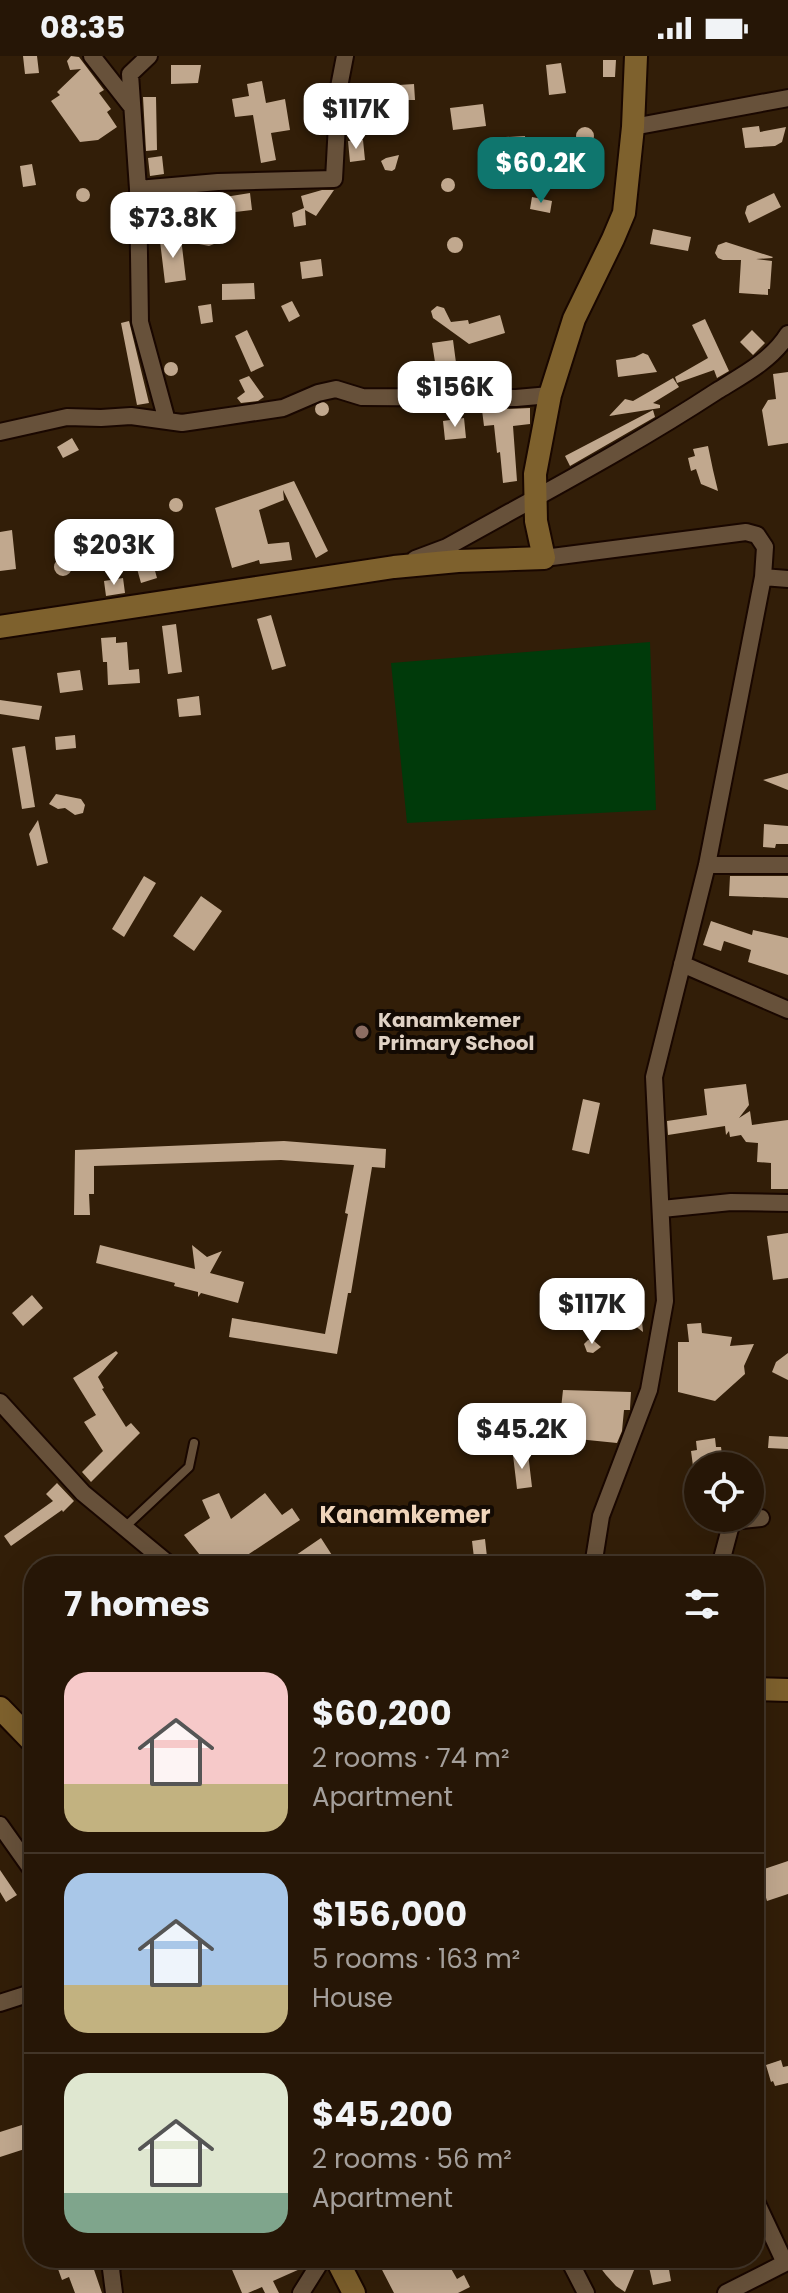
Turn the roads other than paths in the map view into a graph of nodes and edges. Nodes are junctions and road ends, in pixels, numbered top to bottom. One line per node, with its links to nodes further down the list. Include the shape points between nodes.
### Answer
1 (92, 56): 6 (street)
2 (149, 56): 6 (street, via 130,74)
3 (345, 56): 8 (street, via 334,179)
4 (636, 56): 7 (street)
5 (788, 98): 7 (street)
6 (132, 107): 8 (street)
7 (633, 127): 10 (street, via 624,213 574,319)
8 (138, 189): 11 (street, via 140,322)
9 (788, 334): 13 (street, via 761,363)
10 (550, 395): 11 (street, via 362,397 336,389 283,408); 13 (street)
11 (167, 421): 12 (street, via 67,417)
12 (0, 432)
13 (535, 499): 14 (street); 15 (street, via 447,547)
14 (544, 558): 15 (street); 16 (street, via 746,532 757,535 765,547)
15 (394, 567): 18 (street)
16 (763, 577): 17 (street); 19 (street)
17 (788, 579)
18 (0, 627)
19 (707, 865): 20 (street); 21 (street)
20 (788, 865)
21 (682, 964): 22 (street); 24 (street, via 654,1077)
22 (788, 1010)
23 (788, 1203): 24 (street)
24 (662, 1209): 30 (street, via 665,1301 649,1390 601,1516)
25 (0, 1402): 27 (street, via 83,1493)
26 (194, 1443): 27 (lane, via 189,1467)
27 (123, 1528): 29 (street)
28 (729, 1532): 31 (street)
29 (158, 1556)
30 (595, 1556)
31 (723, 1556)
32 (764, 1689): 33 (street)
33 (788, 1690)
34 (0, 1708): 35 (street)
35 (24, 1733)
36 (0, 1825): 37 (street)
37 (24, 1859)
38 (24, 1995): 39 (street)
39 (0, 2003)
40 (764, 2217): 41 (street)
41 (786, 2262): 50 (street)
42 (112, 2268): 46 (street)
43 (317, 2268): 47 (street)
44 (341, 2268): 48 (street)
45 (573, 2268): 49 (street)
46 (114, 2293)
47 (301, 2293)
48 (354, 2293)
49 (586, 2293)
50 (726, 2293)

